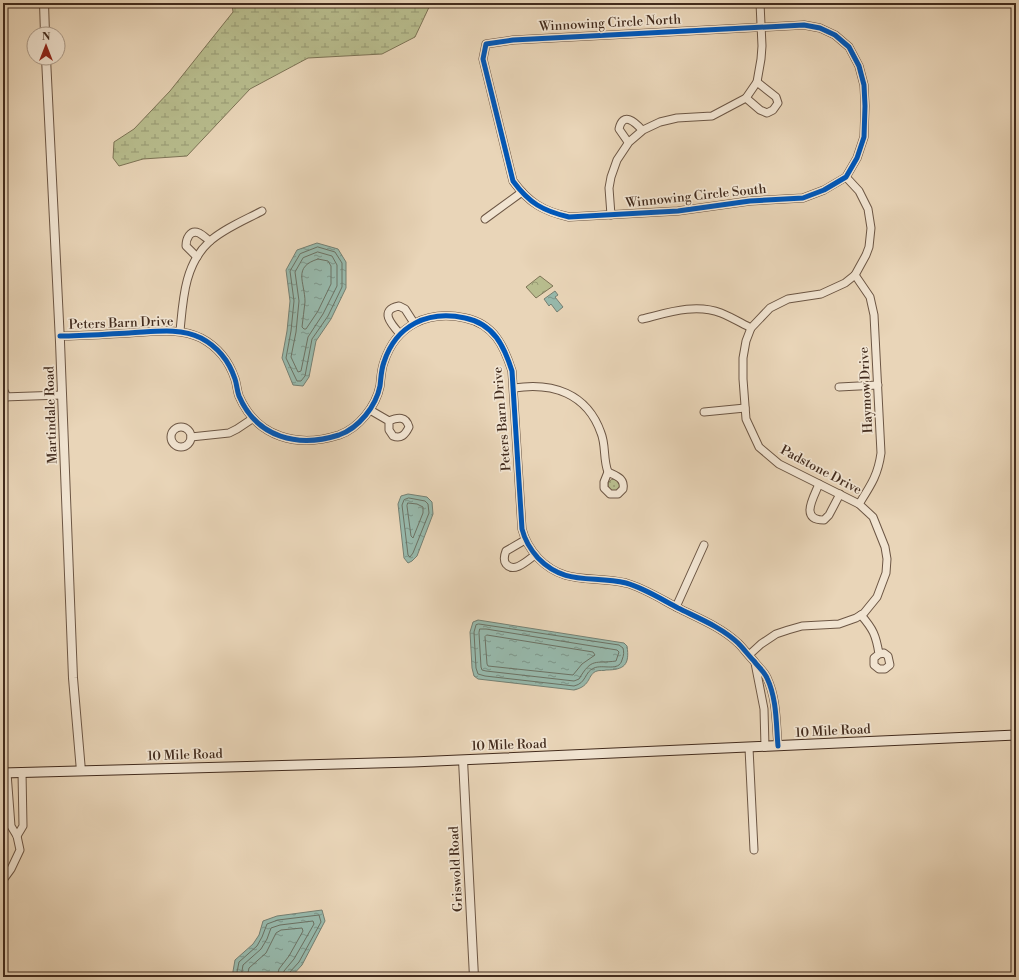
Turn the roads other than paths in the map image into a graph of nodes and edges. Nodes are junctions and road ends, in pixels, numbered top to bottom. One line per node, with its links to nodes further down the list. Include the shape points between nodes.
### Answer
1 (44, 3): 3 (street)
2 (760, 3): 4 (street)
3 (45, 26)
4 (761, 27): 6 (street, via 761,59); 9 (street, Winnowing Circle North, via 804,25 820,28 836,35 849,47 859,66 864,85); 12 (street, Winnowing Circle North, via 513,40 486,44 483,59)
5 (46, 66): 25 (street, Martindale Road)
6 (757, 82): 7 (street); 7 (street, via 776,97 778,103 767,113)
7 (746, 98): 8 (street, via 712,116 677,118)
8 (642, 130): 10 (street); 10 (street, via 632,120 622,122 619,129)
9 (864, 136): 11 (street, Winnowing Circle South, via 857,158)
10 (628, 142): 15 (street, via 617,160 611,177)
11 (846, 176): 15 (street, Winnowing Circle South, via 824,190 803,198); 19 (street, Padstone Drive, via 859,191 868,209 871,228 869,247)
12 (513, 180): 13 (street, Winnowing Circle South)
13 (522, 192): 15 (street, Winnowing Circle South, via 542,209 555,214 569,217); 16 (street)
14 (262, 210): 17 (street)
15 (611, 215)
16 (485, 219)
17 (210, 241): 18 (street); 18 (street, via 195,232 188,237 186,246)
18 (197, 257): 23 (street, via 186,281)
19 (855, 275): 22 (street, Padstone Drive, via 845,283 821,294 788,299 770,308); 26 (street, Haymow Drive, via 870,297 874,315)
20 (642, 320): 22 (street, via 679,310 707,309)
21 (414, 323): 24 (street, Peters Barn Drive); 24 (street, via 405,309 399,306 390,310 388,318); 28 (street, Peters Barn Drive, via 435,316 450,315 469,318 488,328 503,347 512,372)
22 (751, 328): 32 (street, Padstone Drive, via 743,358)
23 (180, 332): 25 (street, Peters Barn Drive); 35 (street, Peters Barn Drive, via 201,338 214,346 223,356 230,367 239,396)
24 (400, 334): 33 (street, Peters Barn Drive, via 389,349 380,386)
25 (60, 336): 30 (street, Martindale Road)
26 (878, 385): 27 (street); 41 (street, Haymow Drive, via 881,453 879,467 876,478)
27 (839, 387)
28 (514, 388): 38 (street, via 547,387 562,391 582,403 602,433); 42 (street, Peters Barn Drive, via 520,516)
29 (3, 389): 31 (street)
30 (62, 395): 31 (street); 55 (street, Martindale Road, via 73,671)
31 (5, 397)
32 (745, 408): 34 (street); 39 (street, Padstone Drive, via 746,419 759,447 779,464)
33 (370, 410): 35 (street, Peters Barn Drive, via 348,430 310,439 296,440 275,434); 36 (street)
34 (704, 412)
35 (252, 419): 37 (street, via 228,433)
36 (389, 421)
37 (191, 437)
38 (608, 472)
39 (819, 484): 40 (street, Padstone Drive); 40 (street, via 809,509 811,516 816,520 824,520 829,515)
40 (840, 494): 41 (street, Padstone Drive)
41 (860, 504): 46 (street, Padstone Drive, via 872,517 881,535 887,559 886,573 877,597)
42 (525, 540): 44 (street, Peters Barn Drive); 44 (street, via 506,551 505,562 513,568)
43 (704, 545): 45 (street)
44 (535, 555): 45 (street, Peters Barn Drive, via 554,571 565,576 612,580 627,584 641,588)
45 (676, 607): 48 (street, Peters Barn Drive, via 723,632)
46 (861, 615): 47 (street, via 876,636); 48 (street, Padstone Drive, via 839,624 802,626 776,634)
47 (880, 654)
48 (749, 655): 49 (street, Peters Barn Drive)
49 (755, 663): 51 (street, Peters Barn Drive, via 767,678 774,698); 52 (street, Peters Barn Drive, via 764,708)
50 (1016, 735): 51 (main road, 10 Mile Road)
51 (778, 746): 52 (main road, 10 Mile Road)
52 (765, 747): 53 (main road, 10 Mile Road)
53 (749, 748): 54 (main road, 10 Mile Road); 59 (street)
54 (463, 760): 55 (main road, 10 Mile Road); 61 (street, Griswold Road)
55 (82, 771): 56 (main road, 10 Mile Road)
56 (22, 772): 57 (main road, 10 Mile Road); 58 (street, via 23,826)
57 (5, 773): 58 (street, via 11,826)
58 (17, 836): 60 (street, via 20,850)
59 (754, 850)
60 (3, 880)
61 (474, 977)

